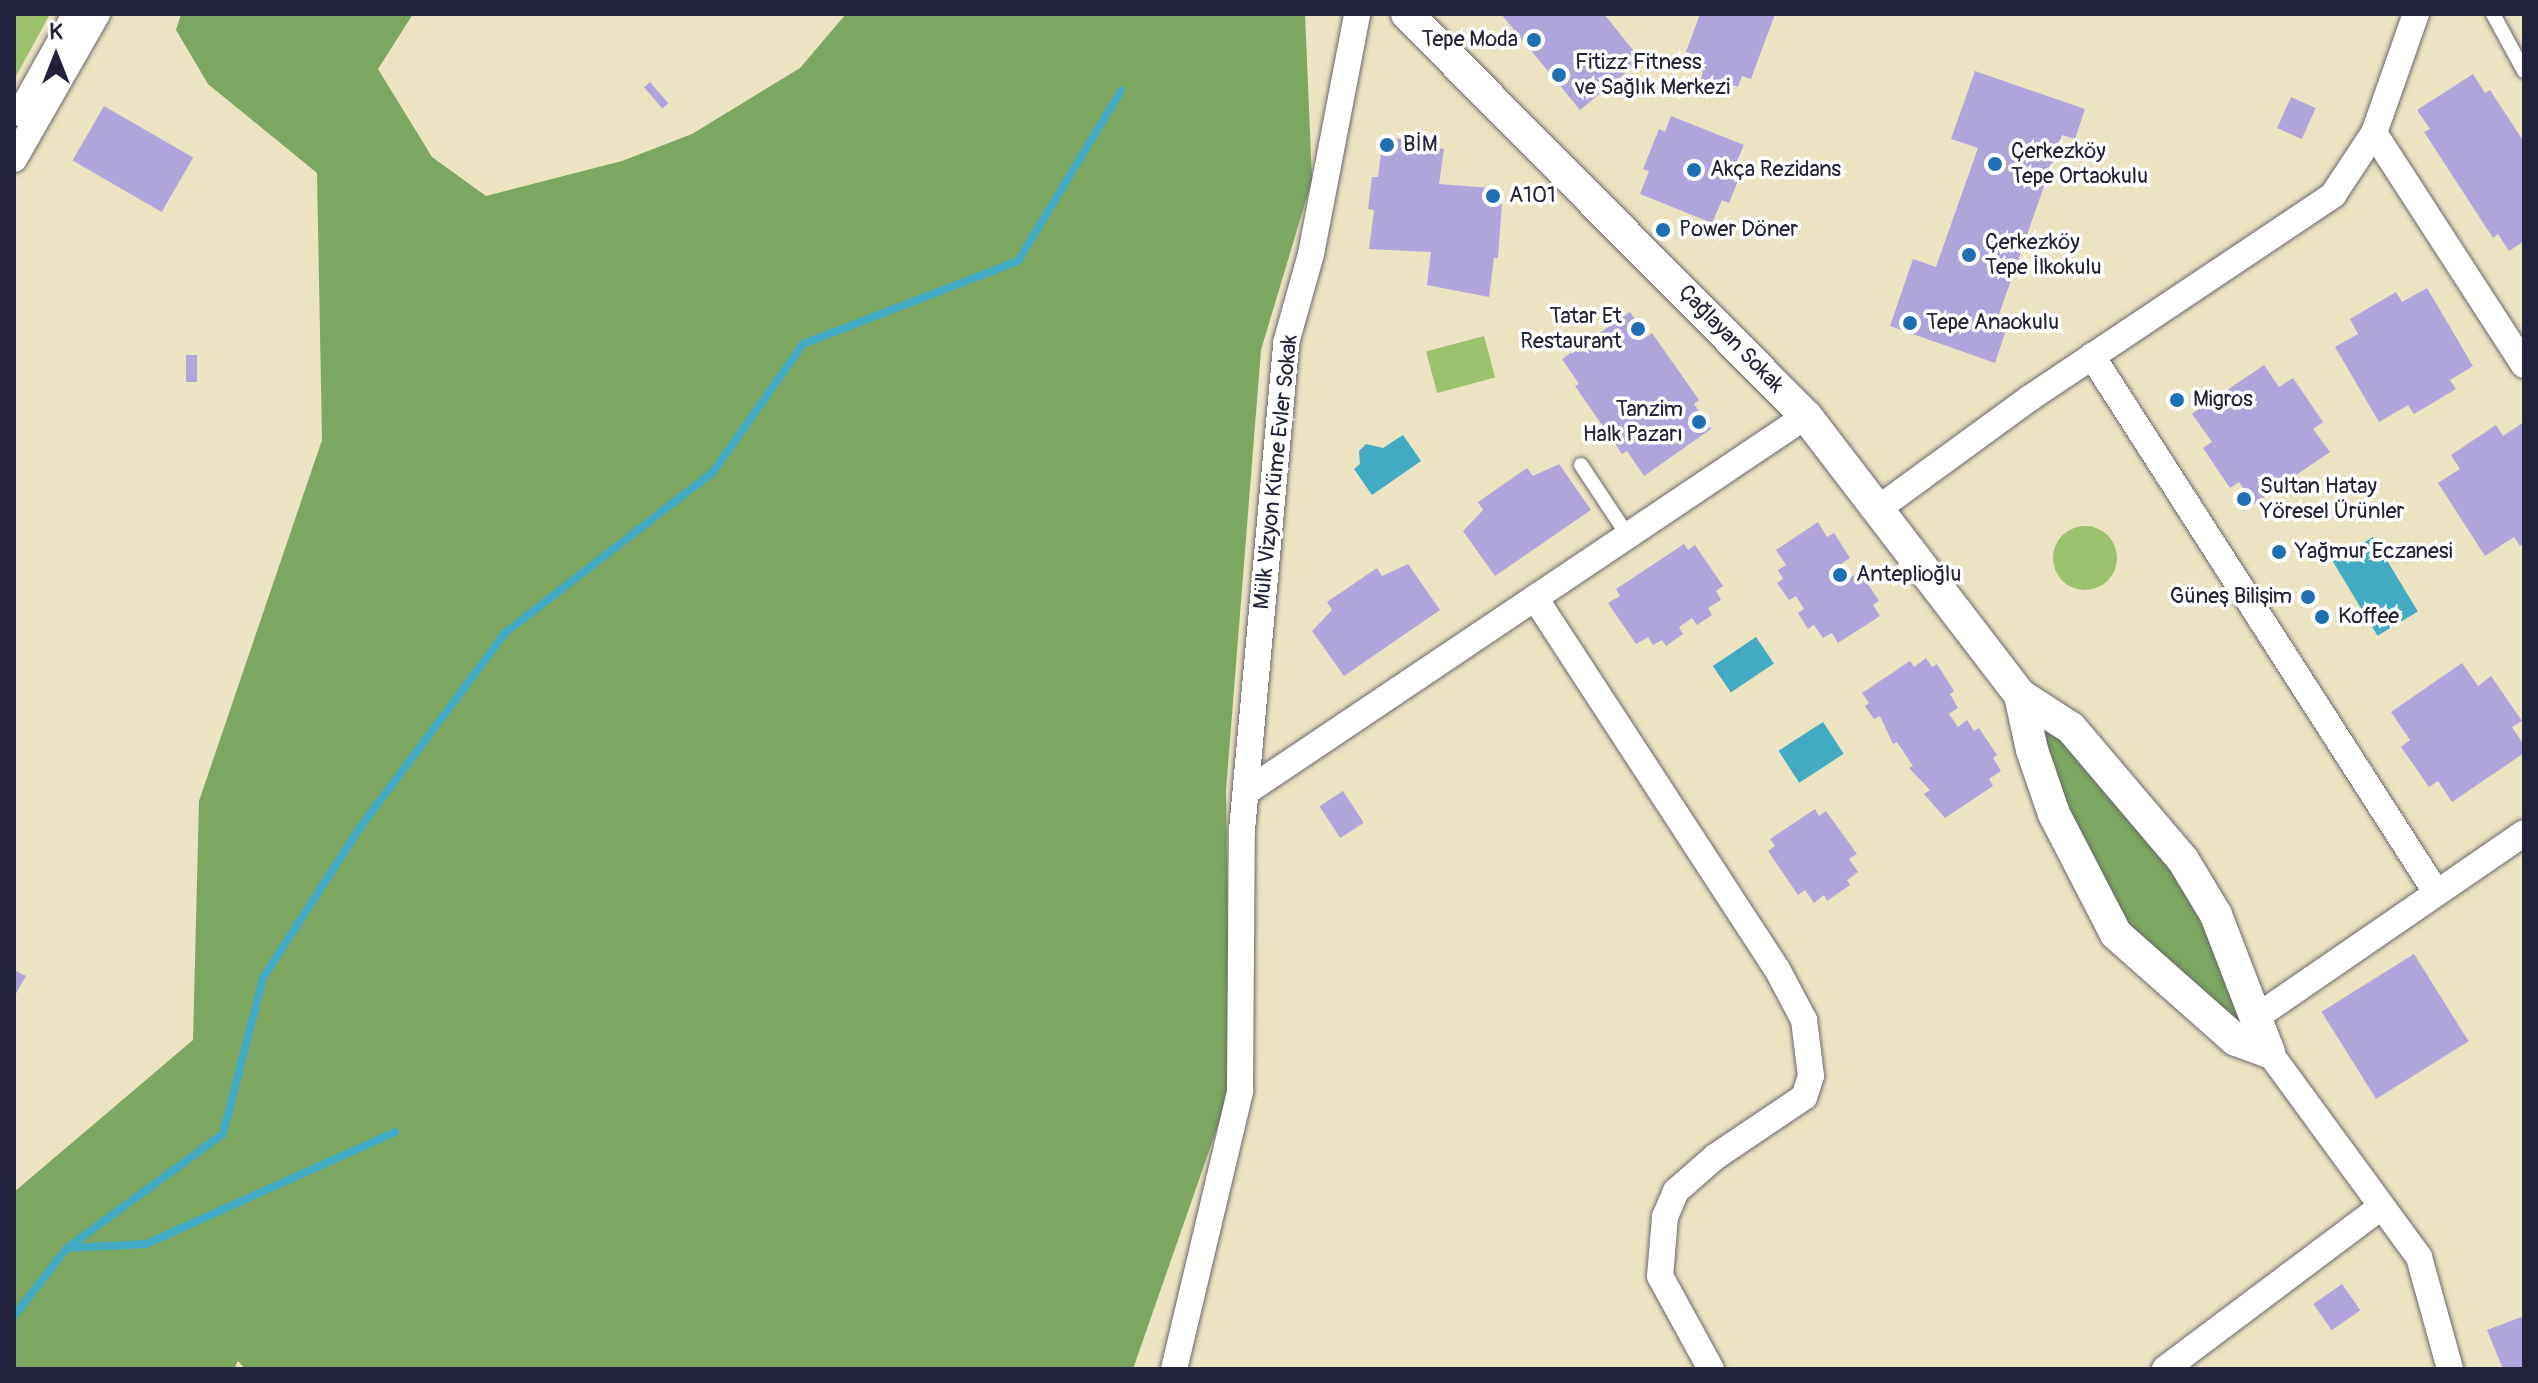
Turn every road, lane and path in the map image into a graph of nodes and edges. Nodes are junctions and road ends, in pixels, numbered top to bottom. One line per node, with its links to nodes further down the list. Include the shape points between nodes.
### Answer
1 (80, 14): 8 (street)
2 (97, 14): 10 (street)
3 (1357, 14): 19 (street, Mülk Vizyon Küme Evler Sokak, via 1311,254 1286,343)
4 (1407, 14): 13 (street, Çağlayan Sokak)
5 (2416, 14): 9 (street)
6 (2493, 14): 7 (lane)
7 (2524, 71)
8 (14, 124)
9 (2374, 133): 11 (street, via 2333,195); 12 (street)
10 (14, 159)
11 (2092, 356): 15 (street); 21 (street)
12 (2524, 365)
13 (1806, 416): 15 (street, Çağlayan Sokak); 16 (street)
14 (1581, 465): 16 (lane)
15 (1879, 508): 18 (street, Çağlayan Sokak)
16 (1628, 536): 17 (street)
17 (1535, 598): 19 (street); 26 (street, via 1777,969 1804,1020 1811,1076 1804,1097 1715,1157 1676,1191 1665,1217 1660,1276)
18 (2020, 695): 22 (street, via 2071,728 2183,860 2216,915); 23 (street, via 2054,814 2116,934 2236,1040)
19 (1246, 792): 25 (street, Mülk Vizyon Küme Evler Sokak, via 1240,1091)
20 (2524, 833): 21 (street)
21 (2436, 892): 22 (street)
22 (2255, 1018): 23 (street)
23 (2269, 1052): 24 (street)
24 (2382, 1206): 27 (street); 28 (street, via 2419,1257)
25 (1174, 1369)
26 (1711, 1369)
27 (2165, 1369)
28 (2450, 1369)

